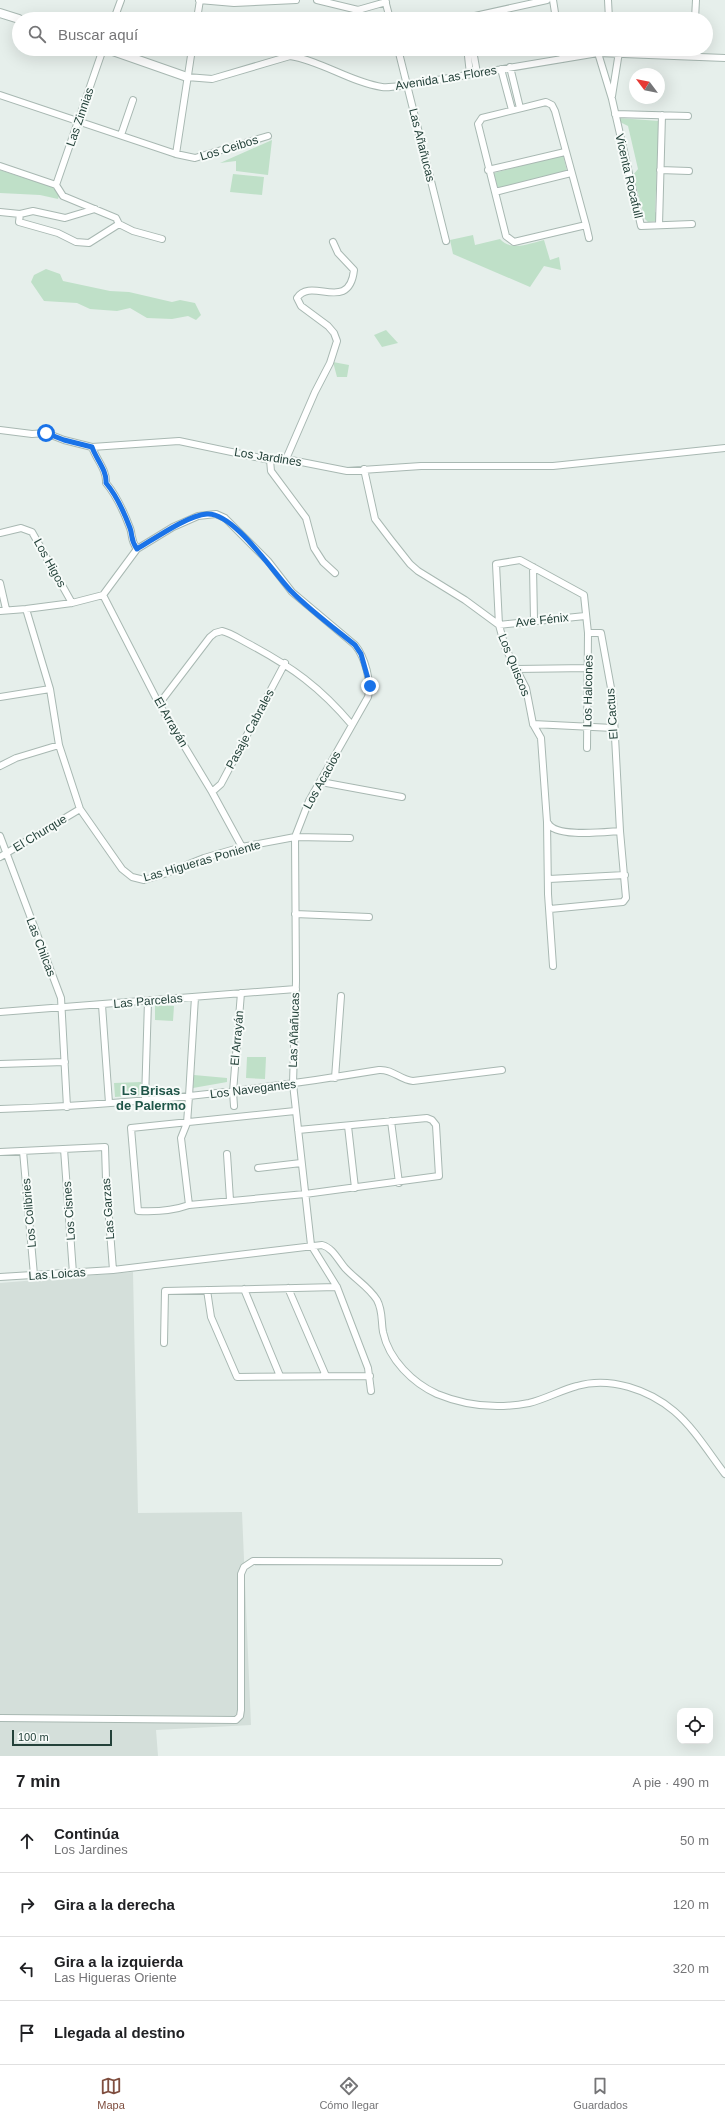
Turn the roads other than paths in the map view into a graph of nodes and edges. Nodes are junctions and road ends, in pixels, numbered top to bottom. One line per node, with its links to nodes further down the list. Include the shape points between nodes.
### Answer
1 (121, 0): 11 (street)
2 (199, 0): 9 (street); 12 (street)
3 (296, 0): 9 (street)
4 (317, 0): 10 (street, via 358,10)
5 (547, 0): 14 (street)
6 (553, 0): 15 (street)
7 (608, 0): 16 (street)
8 (696, 0): 17 (street)
9 (234, 1)
10 (385, 1): 13 (street)
11 (117, 12)
12 (198, 12)
13 (388, 12)
14 (493, 12)
15 (555, 12)
16 (609, 12)
17 (695, 12)
18 (0, 13): 19 (street)
19 (12, 17)
20 (102, 56): 47 (street, Las Zinnias)
21 (127, 56): 37 (street, Avenida Las Flores)
22 (191, 56): 37 (street)
23 (400, 56): 38 (street, Las Añañucas)
24 (468, 56): 36 (street)
25 (474, 56): 35 (street)
26 (562, 56): 32 (street)
27 (580, 56): 32 (street, Avenida Las Flores)
28 (599, 56): 40 (street, Vicenta Rocafull)
29 (616, 56): 40 (street, Vicenta Rocafull)
30 (692, 56): 31 (street, Avenida Las Flores)
31 (725, 58)
32 (563, 59): 33 (street, Avenida Las Flores)
33 (510, 68): 34 (street, Avenida Las Flores); 42 (street)
34 (501, 69): 35 (street, Avenida Las Flores); 43 (street)
35 (477, 73): 36 (street, Avenida Las Flores)
36 (470, 74): 38 (street, Avenida Las Flores)
37 (187, 77): 38 (street, Avenida Las Flores, via 212,79 290,56 302,58 373,85); 51 (street)
38 (407, 85): 68 (street, Las Añañucas)
39 (0, 95): 47 (street, Los Ceibos)
40 (612, 99): 44 (street, Vicenta Rocafull)
41 (133, 100): 48 (street)
42 (520, 108): 43 (street); 50 (street, via 542,102 552,105)
43 (512, 110): 53 (street, via 482,118 478,124)
44 (615, 114): 45 (street); 65 (street, Vicenta Rocafull, via 641,226)
45 (662, 116): 46 (street); 54 (street)
46 (688, 116)
47 (78, 122): 48 (street, Los Ceibos); 57 (street, Las Zinnias)
48 (121, 135): 51 (street, Los Ceibos)
49 (268, 136): 51 (street, Los Ceibos, via 195,158)
50 (565, 152): 53 (street); 56 (street)
51 (176, 154)
52 (0, 166): 57 (street)
53 (488, 170): 58 (street)
54 (660, 170): 55 (street); 65 (street)
55 (689, 172)
56 (572, 173): 58 (street); 64 (street)
57 (56, 185): 59 (street, via 63,196)
58 (494, 192): 64 (street, via 506,236 511,242)
59 (95, 209): 61 (street, via 65,218 33,211); 62 (street, via 116,218)
60 (0, 212): 61 (street)
61 (20, 214): 62 (street, via 19,222 58,233 76,242 89,243)
62 (119, 224): 66 (street, via 134,231)
63 (692, 224): 65 (street, Vicenta Rocafull)
64 (586, 225): 67 (street)
65 (658, 225)
66 (162, 238)
67 (589, 238)
68 (446, 241)
69 (333, 242): 73 (street, via 338,253 354,270 353,277 339,293 312,290 300,293 297,298 301,306 328,326 337,341 330,363)
70 (0, 430): 71 (street, Los Jardines, via 46,433)
71 (92, 447): 74 (street, Los Jardines, via 179,441); 77 (street, via 106,474 106,483 116,496 131,529 131,537)
72 (725, 448): 75 (street, Los Jardines, via 553,466 421,466)
73 (286, 459): 74 (street, Los Jardines); 75 (street, Los Jardines, via 347,471)
74 (270, 460): 79 (street, via 271,471 306,518 314,548 323,562)
75 (364, 469): 87 (street, Los Quiscos, via 375,519 410,564)
76 (0, 533): 82 (street, Los Higos, via 21,528 32,532)
77 (137, 549): 81 (street); 96 (street, Los Acacios, via 173,527 198,516 211,514 224,518 268,561 292,592 358,649 370,690)
78 (533, 567): 85 (street, via 584,595); 86 (street); 87 (street, via 520,560 496,564)
79 (335, 573)
80 (0, 583): 84 (street)
81 (103, 596): 82 (street); 94 (street, El Arrayán)
82 (72, 603): 83 (street)
83 (26, 609): 84 (street); 92 (street, Las Higueras Poniente)
84 (3, 610)
85 (585, 616): 86 (street, Ave Fénix); 88 (street)
86 (534, 620): 87 (street, Ave Fénix)
87 (499, 625): 91 (street, Los Quiscos, via 505,647)
88 (588, 632): 90 (street, Los Halcones); 98 (street, El Cactus, via 600,632 613,699)
89 (285, 664): 94 (street, via 228,633 219,632 210,638); 96 (street, via 319,690); 103 (street, Pasaje Cabrales, via 221,784)
90 (588, 668): 91 (street); 97 (street, Los Halcones)
91 (516, 670): 95 (street, Los Quiscos, via 526,688)
92 (50, 689): 93 (street); 99 (street, Las Higueras Poniente)
93 (0, 697)
94 (159, 704): 103 (street, El Arrayán)
95 (533, 724): 97 (street); 106 (street, Los Quiscos, via 541,738)
96 (352, 725): 102 (street, Los Acacios)
97 (588, 726): 98 (street); 100 (street, Los Halcones)
98 (613, 728): 107 (street, El Cactus)
99 (59, 745): 101 (street, via 16,758); 105 (street, Las Higueras Poniente)
100 (587, 748)
101 (0, 766)
102 (321, 782): 104 (street); 109 (street, Los Acacios, via 305,811)
103 (212, 792): 111 (street, El Arrayán)
104 (402, 797)
105 (80, 809): 111 (street, Las Higueras Poniente, via 122,869 144,880); 112 (street, El Churque)
106 (547, 822): 107 (street, via 555,831); 115 (street, Los Quiscos)
107 (620, 831): 114 (street, El Cactus)
108 (0, 836): 112 (street, Las Chilcas)
109 (295, 837): 110 (street, Las Higueras Poniente); 111 (street, Las Higueras Poniente); 117 (street, Las Añañucas)
110 (350, 838)
111 (242, 847)
112 (6, 854): 113 (street, El Churque); 126 (street, Las Chilcas, via 61,998)
113 (0, 857)
114 (625, 875): 115 (street); 116 (street, El Cactus, via 626,898 623,902)
115 (548, 879): 116 (street, Los Quiscos)
116 (550, 908): 119 (street, Los Quiscos)
117 (296, 914): 118 (street); 120 (street, Las Añañucas)
118 (369, 917)
119 (553, 966)
120 (296, 989): 121 (street, Las Parcelas); 132 (street, Las Añañucas)
121 (241, 993): 123 (street, Las Parcelas); 133 (street, El Arrayán)
122 (341, 996): 131 (street)
123 (195, 997): 124 (street, Las Parcelas); 134 (street)
124 (148, 1001): 125 (street, Las Parcelas); 135 (street)
125 (102, 1005): 126 (street, Las Parcelas); 136 (street)
126 (61, 1008): 127 (street, Las Parcelas); 128 (street, Las Chilcas)
127 (0, 1012)
128 (65, 1062): 129 (street); 138 (street, Las Chilcas)
129 (0, 1064)
130 (502, 1070): 131 (street, Los Navegantes, via 413,1081 384,1070)
131 (336, 1078): 132 (street, Los Navegantes)
132 (292, 1084): 133 (street, Los Navegantes); 140 (street, Las Añañucas)
133 (233, 1092): 134 (street, Los Navegantes); 137 (street, El Arrayán)
134 (190, 1096): 135 (street, Los Navegantes); 142 (street)
135 (145, 1100): 136 (street, Los Navegantes)
136 (108, 1103): 138 (street, Los Navegantes)
137 (234, 1106)
138 (67, 1107): 139 (street, Los Navegantes)
139 (0, 1109)
140 (295, 1111): 142 (street); 144 (street, Las Añañucas)
141 (391, 1121): 143 (street); 151 (street); 151 (street, via 427,1118 434,1122 436,1128 439,1176)
142 (187, 1123): 155 (street, via 181,1138); 155 (street, via 131,1128 138,1211 176,1210)
143 (348, 1126): 144 (street); 152 (street)
144 (298, 1130): 149 (street, Las Añañucas)
145 (64, 1149): 146 (street); 157 (street, Las Garzas, via 105,1147); 158 (street, Los Cisnes)
146 (23, 1151): 147 (street); 159 (street, Los Colibries)
147 (0, 1152)
148 (227, 1154): 154 (street)
149 (302, 1163): 150 (street); 153 (street, Las Añañucas)
150 (258, 1168)
151 (399, 1183): 152 (street)
152 (355, 1188): 153 (street)
153 (305, 1194): 154 (street); 156 (street, Las Añañucas)
154 (230, 1200): 155 (street)
155 (189, 1205)
156 (311, 1246): 157 (street, Las Loicas); 161 (street, Las Añañucas); 170 (street, Las Loicas, via 322,1245 329,1248 373,1295 381,1312 383,1331 389,1349 410,1376 426,1389 459,1401 493,1406 530,1402 584,1385 610,1384 630,1388 650,1395 674,1411 688,1425)
157 (113, 1270): 158 (street, Las Loicas)
158 (73, 1272): 159 (street, Las Loicas)
159 (34, 1275): 160 (street, Las Loicas)
160 (0, 1277)
161 (337, 1287): 162 (street); 168 (street, Las Añañucas)
162 (288, 1288): 163 (street); 167 (street)
163 (244, 1289): 164 (street); 166 (street)
164 (207, 1290): 165 (street, via 165,1291); 166 (street, via 211,1317 237,1377)
165 (164, 1343)
166 (280, 1376): 167 (street)
167 (326, 1376): 168 (street)
168 (370, 1376): 169 (street, Las Añañucas)
169 (371, 1391)
170 (725, 1474)
171 (499, 1562): 172 (street, via 253,1561 246,1564 241,1574 241,1713 236,1720)
172 (0, 1718)

